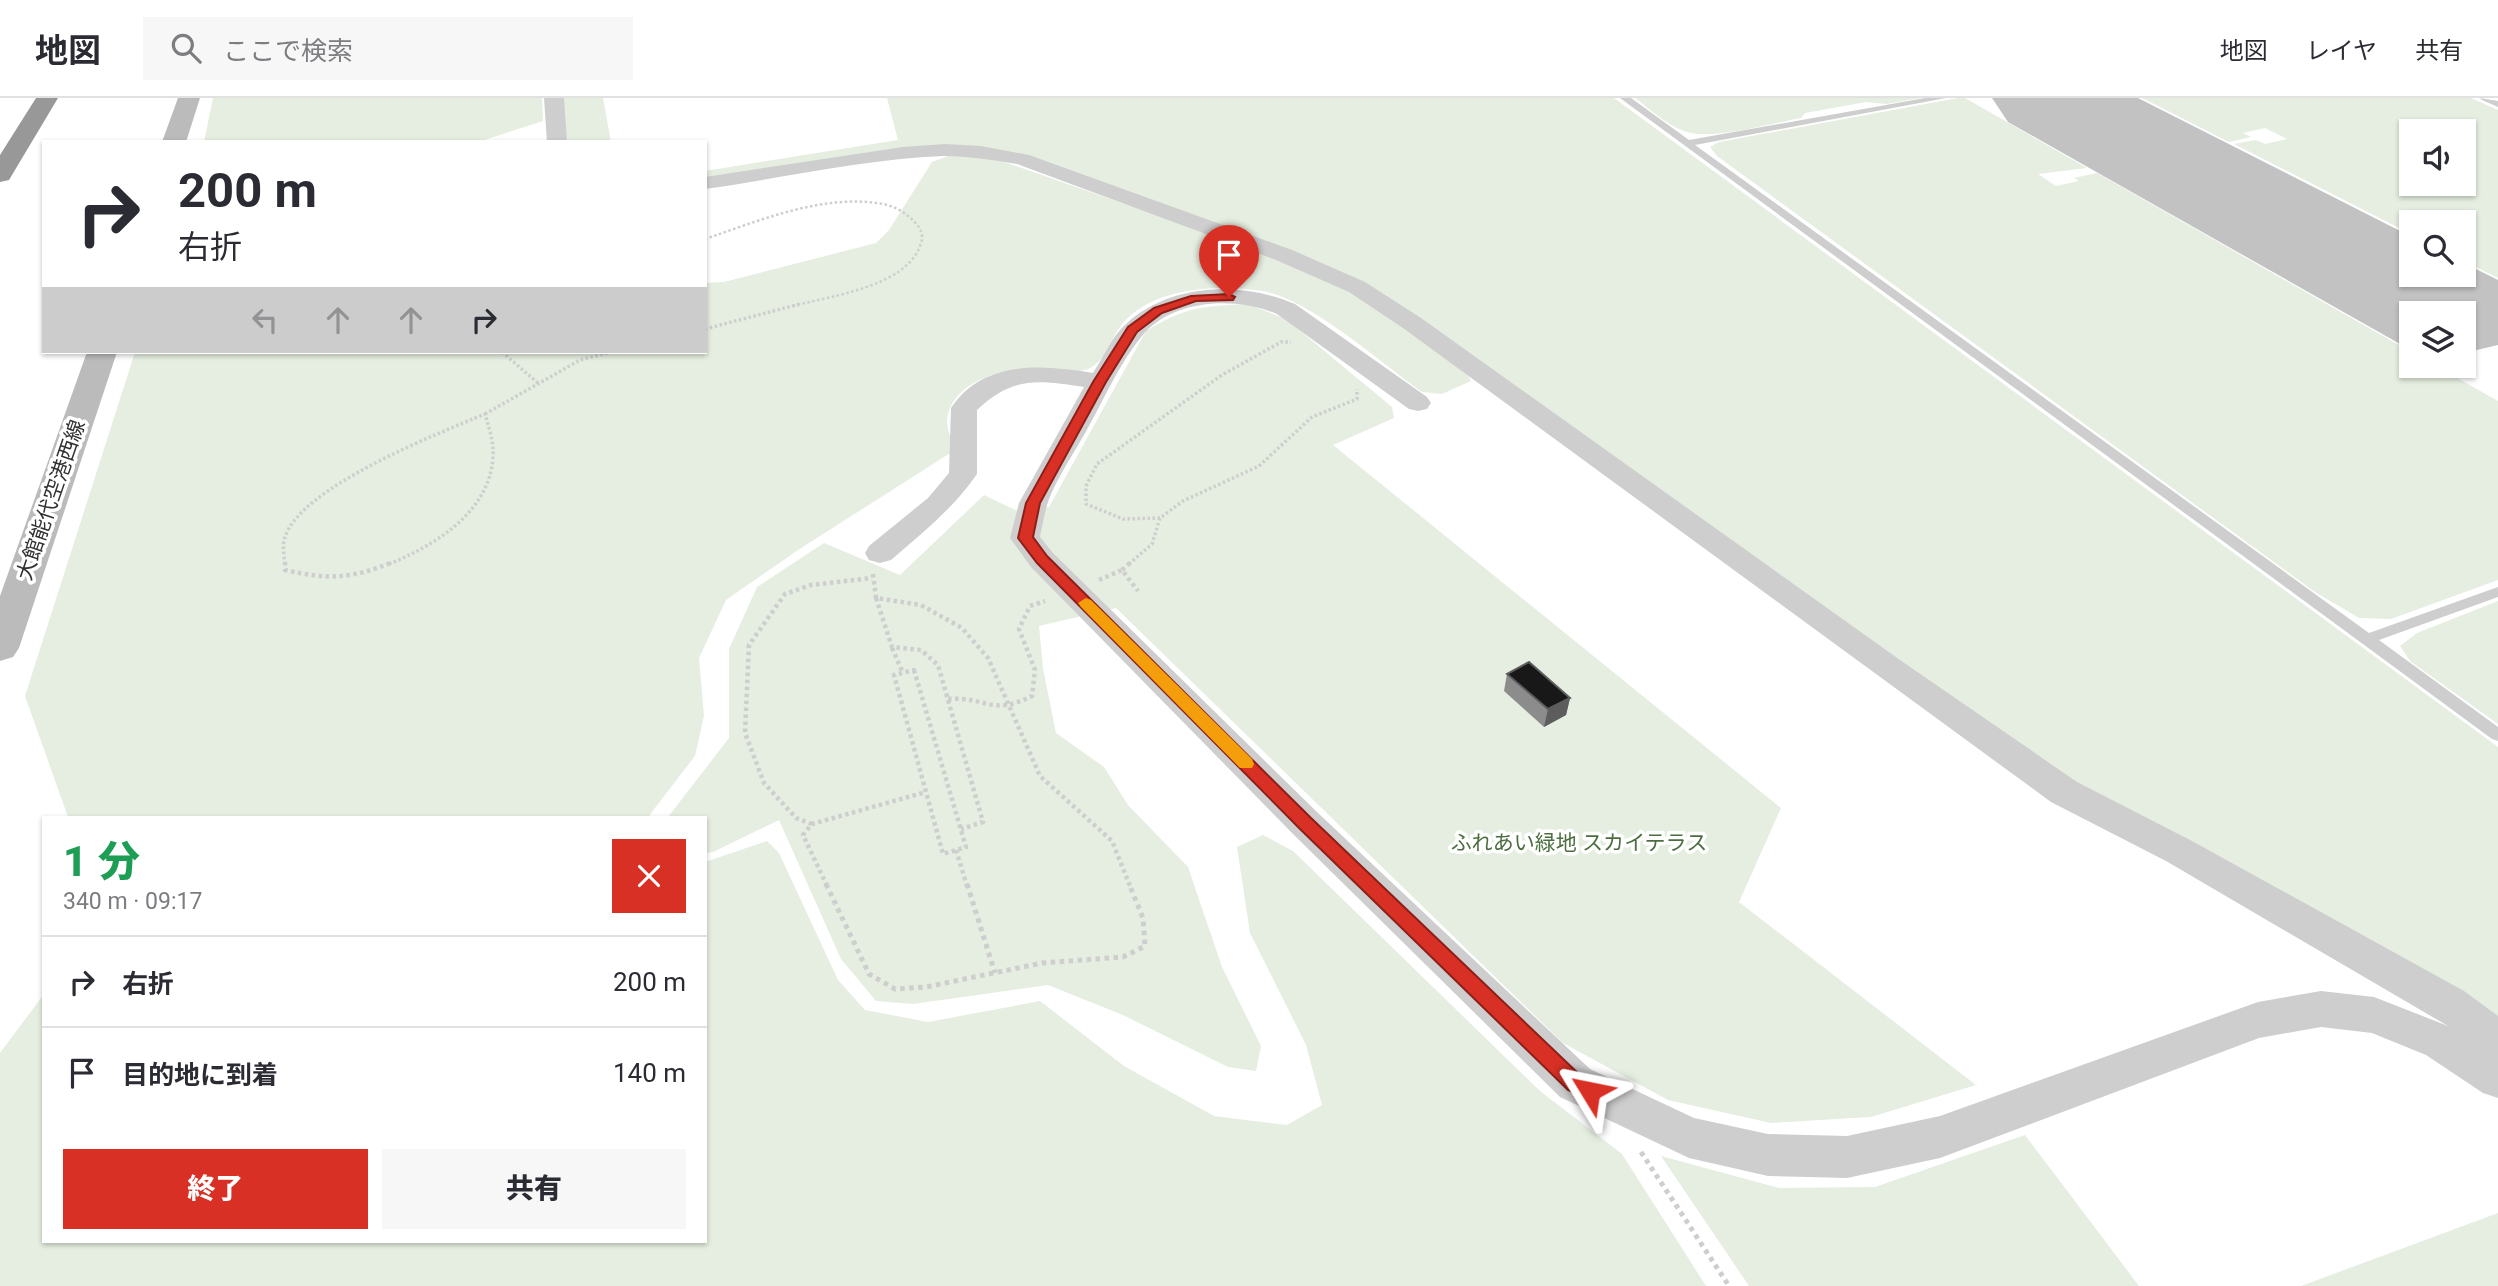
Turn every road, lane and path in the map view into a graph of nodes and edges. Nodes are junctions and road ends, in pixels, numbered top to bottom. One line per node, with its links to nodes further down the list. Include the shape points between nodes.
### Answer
1 (47, 98): 11 (highway)
2 (189, 98): 8 (main road)
3 (554, 98): 9 (street)
4 (1625, 98): 10 (lane)
5 (1941, 98): 10 (lane)
6 (2485, 98): 7 (lane)
7 (2498, 104)
8 (175, 140)
9 (558, 140)
10 (1688, 143): 31 (lane)
11 (0, 175)
12 (707, 183): 43 (street, via 903,153 981,152 1022,159 1284,255 1357,287 2064,792 2179,851 2450,1004)
13 (707, 238): 14 (path, via 772,216 839,202 896,208 914,218 923,233 921,248 903,269 869,285)
14 (707, 328)
15 (1299, 342): 24 (path, via 1281,342 1222,375 1097,464 1086,485 1086,504 1123,519)
16 (101, 354): 32 (main road, 大館能代空港西線)
17 (504, 354): 21 (path)
18 (603, 354): 21 (path, via 580,360)
19 (1347, 381): 24 (path, via 1357,389 1357,399 1312,417 1259,466 1183,501)
20 (1100, 382): 22 (street, via 1133,330 1158,311 1195,298 1229,297 1286,309); 25 (street, via 1034,372 1002,378 979,390 964,408 963,474); 27 (street, via 1033,503 1025,538)
21 (538, 383): 23 (path)
22 (1418, 403)
23 (485, 414): 23 (path, via 494,444 492,468 480,496 436,541 415,555 344,576 285,570 285,536 318,497 399,452)
24 (1160, 518): 26 (path, via 1152,544)
25 (876, 566): 30 (path); 39 (path, via 785,594 749,645 745,733 764,783 796,818)
26 (1122, 570): 27 (path); 28 (path)
27 (1073, 590): 36 (path, via 1030,606 1019,629 1035,670 1032,696); 44 (street, via 1305,823 1575,1083 1689,1137 1768,1155 1847,1157 1940,1137 2258,1020 2321,1009 2374,1015 2441,1042)
28 (1138, 591)
29 (2498, 592): 31 (lane)
30 (876, 598): 33 (path); 36 (path, via 921,605 962,628 988,658)
31 (2367, 639): 37 (lane)
32 (0, 648)
33 (892, 648): 34 (path); 35 (path, via 921,650 938,665)
34 (903, 673): 38 (path, via 894,675); 40 (path, via 914,670)
35 (948, 699): 36 (path); 40 (path, via 983,822)
36 (1010, 706): 42 (path, via 1040,776 1112,841 1143,918 1145,946 1123,957)
37 (2498, 735)
38 (926, 792): 39 (path); 41 (path, via 943,854)
39 (812, 824): 42 (path, via 803,835 869,974 895,989 926,988)
40 (961, 829): 41 (path, via 966,847)
41 (956, 850): 42 (path)
42 (995, 972)
43 (2498, 1040)
44 (2498, 1079)
45 (1634, 1142): 46 (path)
46 (1730, 1286)

